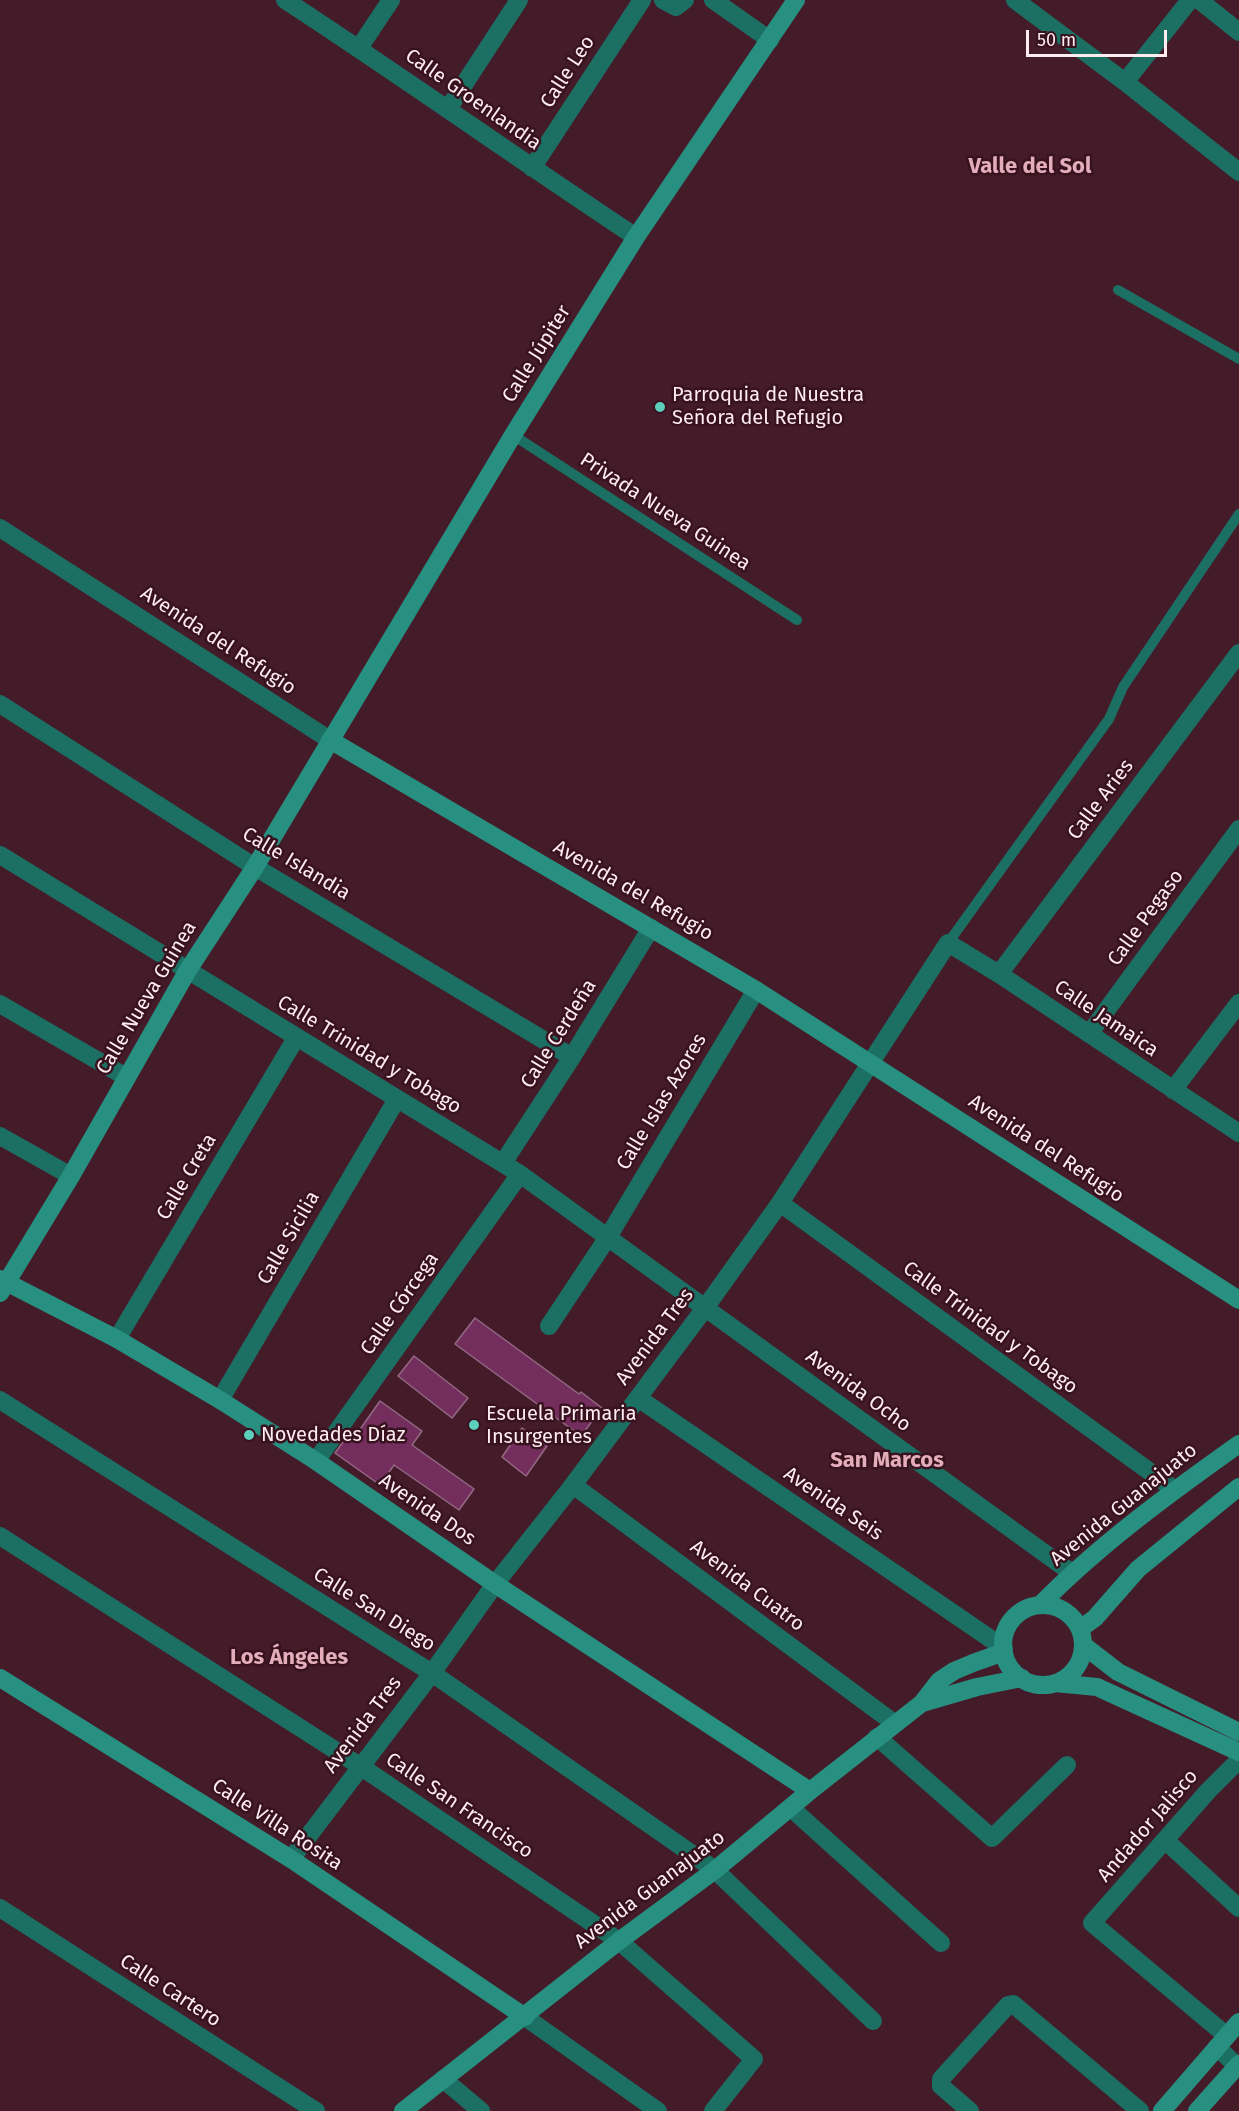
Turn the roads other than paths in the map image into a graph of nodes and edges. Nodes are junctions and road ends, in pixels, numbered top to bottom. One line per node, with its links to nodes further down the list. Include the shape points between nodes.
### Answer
1 (285, 0): 14 (street, Calle Groenlandia)
2 (391, 0): 14 (street)
3 (519, 0): 16 (street)
4 (642, 0): 17 (street, Calle Leo)
5 (663, 0): 6 (street, via 676,7)
6 (685, 0)
7 (713, 0): 13 (street)
8 (796, 0): 13 (street, Calle Júpiter)
9 (1015, 0): 15 (street)
10 (1190, 0): 15 (street)
11 (1199, 0): 12 (street)
12 (1239, 32)
13 (770, 40): 19 (street, Calle Júpiter)
14 (359, 48): 16 (street, Calle Groenlandia)
15 (1125, 82): 18 (street)
16 (448, 109): 17 (street, Calle Groenlandia)
17 (532, 168): 19 (street, Calle Groenlandia)
18 (1239, 172)
19 (636, 237): 22 (street, Calle Júpiter)
20 (1119, 290): 21 (lane)
21 (1239, 359)
22 (513, 435): 25 (lane, Privada Nueva Guinea); 28 (street, Calle Júpiter)
23 (1239, 514): 33 (lane, via 1123,687 1108,719)
24 (0, 528): 28 (street, Avenida del Refugio)
25 (797, 620)
26 (1239, 653): 35 (street, Calle Aries)
27 (0, 704): 31 (street, Calle Islandia)
28 (330, 740): 31 (street, Calle Nueva Guinea); 32 (street, Avenida del Refugio)
29 (1239, 830): 39 (street, Calle Pegaso)
30 (0, 855): 34 (street, Calle Trinidad y Tobago)
31 (255, 867): 34 (street, Calle Nueva Guinea); 41 (street, Calle Islandia)
32 (651, 928): 36 (street, Avenida del Refugio); 41 (street, Calle Cerdeña)
33 (948, 943): 35 (street, Calle Jamaica); 42 (street, Avenida Tres)
34 (188, 970): 40 (street, Calle Trinidad y Tobago); 43 (street, Calle Nueva Guinea)
35 (999, 974): 39 (street, Calle Jamaica)
36 (756, 990): 42 (street, Avenida del Refugio); 52 (street, Calle Islas Azores)
37 (1239, 1003): 44 (street)
38 (0, 1004): 43 (street)
39 (1089, 1034): 44 (street, Calle Jamaica)
40 (296, 1038): 45 (street, Calle Trinidad y Tobago); 57 (street, Calle Creta)
41 (572, 1057): 48 (street, Calle Cerdeña)
42 (869, 1062): 51 (street, Avenida Tres); 54 (street, Avenida del Refugio)
43 (126, 1077): 50 (street, Calle Nueva Guinea)
44 (1173, 1090): 46 (street, Calle Jamaica)
45 (397, 1099): 48 (street, Calle Trinidad y Tobago); 60 (street, Calle Sicilia)
46 (1239, 1133)
47 (0, 1136): 50 (street)
48 (503, 1163): 49 (street, Calle Trinidad y Tobago)
49 (520, 1174): 52 (street, Calle Trinidad y Tobago); 62 (street, Calle Córcega)
50 (71, 1176): 53 (street, Calle Nueva Guinea)
51 (780, 1203): 55 (street, Avenida Tres); 65 (street, Calle Trinidad y Tobago)
52 (608, 1237): 55 (street, Calle Trinidad y Tobago); 56 (street, Calle Islas Azores)
53 (3, 1285): 57 (street, Avenida Dos)
54 (1239, 1300)
55 (705, 1308): 58 (street, Avenida Tres); 67 (street, Avenida Ocho)
56 (549, 1326)
57 (117, 1339): 60 (street, Avenida Dos)
58 (638, 1398): 63 (street, Avenida Tres); 71 (street, Avenida Seis)
59 (0, 1400): 72 (street, Calle San Diego)
60 (220, 1400): 62 (street, Avenida Dos)
61 (1239, 1444): 65 (street, Avenida Guanajuato)
62 (316, 1461): 68 (street, Avenida Dos)
63 (573, 1485): 68 (street, Avenida Tres); 77 (street, Avenida Cuatro)
64 (1239, 1487): 70 (street, via 1138,1569)
65 (1175, 1490): 67 (street, Avenida Guanajuato)
66 (0, 1536): 81 (street, Calle San Francisco)
67 (1072, 1573): 69 (street, Avenida Guanajuato)
68 (495, 1584): 72 (street, Avenida Tres); 82 (street, Avenida Dos)
69 (1040, 1605): 70 (street, via 1064,1611); 71 (street, via 1013,1619 1005,1633)
70 (1081, 1637): 75 (street, via 1080,1661 1070,1675); 79 (street, via 1118,1672)
71 (1004, 1650): 74 (street, via 1012,1670); 76 (street, Avenida Guanajuato, via 954,1671 939,1681)
72 (432, 1673): 81 (street, Avenida Tres); 86 (street, Calle San Diego)
73 (0, 1678): 85 (street, Calle Villa Rosita)
74 (1022, 1678): 75 (street, via 1038,1684); 76 (street, Avenida Guanajuato)
75 (1055, 1683): 79 (street, via 1097,1688)
76 (922, 1703): 77 (street, Avenida Guanajuato)
77 (894, 1723): 78 (street, Avenida Guanajuato)
78 (877, 1737): 80 (street, via 992,1838); 82 (street, Avenida Guanajuato)
79 (1237, 1750): 84 (street, Andador Jalisco)
80 (1067, 1765)
81 (360, 1766): 85 (street, Avenida Tres); 89 (street, Calle San Francisco)
82 (810, 1791): 83 (street, Avenida Guanajuato)
83 (791, 1808): 86 (street, Avenida Guanajuato); 90 (street)
84 (1166, 1841): 88 (street); 93 (street, Andador Jalisco, via 1092,1923)
85 (291, 1859): 91 (street, Calle Villa Rosita)
86 (716, 1870): 89 (street, Avenida Guanajuato); 92 (street, Calle San Diego)
87 (0, 1908): 96 (street, Calle Cartero)
88 (1239, 1908)
89 (619, 1941): 91 (street, Avenida Guanajuato); 100 (street, Calle San Francisco, via 754,2060)
90 (942, 1943)
91 (525, 2017): 95 (street, Avenida Guanajuato); 99 (street)
92 (873, 2021)
93 (1228, 2035): 94 (street); 103 (street)
94 (1238, 2066): 104 (street)
95 (443, 2079): 97 (street, Avenida Guanajuato); 98 (street)
96 (316, 2111)
97 (403, 2111)
98 (481, 2111)
99 (658, 2111)
100 (713, 2111)
101 (970, 2111): 102 (street, via 942,2086 941,2079 1013,2004)
102 (1140, 2111)
103 (1162, 2111)
104 (1197, 2111)

